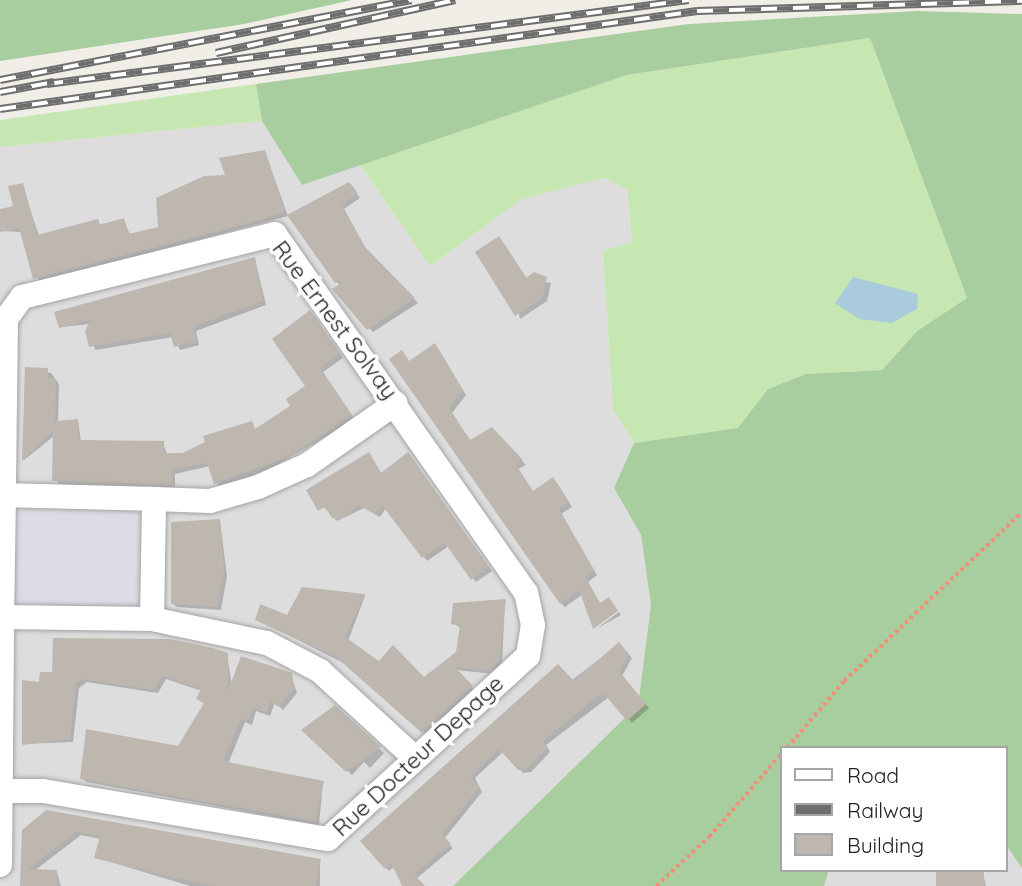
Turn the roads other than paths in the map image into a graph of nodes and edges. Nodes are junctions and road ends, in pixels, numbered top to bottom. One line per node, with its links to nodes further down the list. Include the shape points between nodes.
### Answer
1 (396, 403): 2 (street, Rue Ernest Solvay, via 275,234 22,297 6,319); 3 (street, via 307,465 258,487 210,500); 5 (street, Rue Ernest Solvay)
2 (4, 495): 3 (street); 4 (street)
3 (154, 499): 7 (street)
4 (1, 568): 6 (street)
5 (533, 606): 8 (street, Rue Docteur Depage, via 528,656)
6 (2, 617): 7 (street); 9 (street)
7 (152, 618): 8 (street, via 239,634 292,653 347,691)
8 (415, 758): 9 (street, Rue Docteur Depage, via 328,839 43,791)
9 (4, 791): 10 (street)
10 (0, 865)

